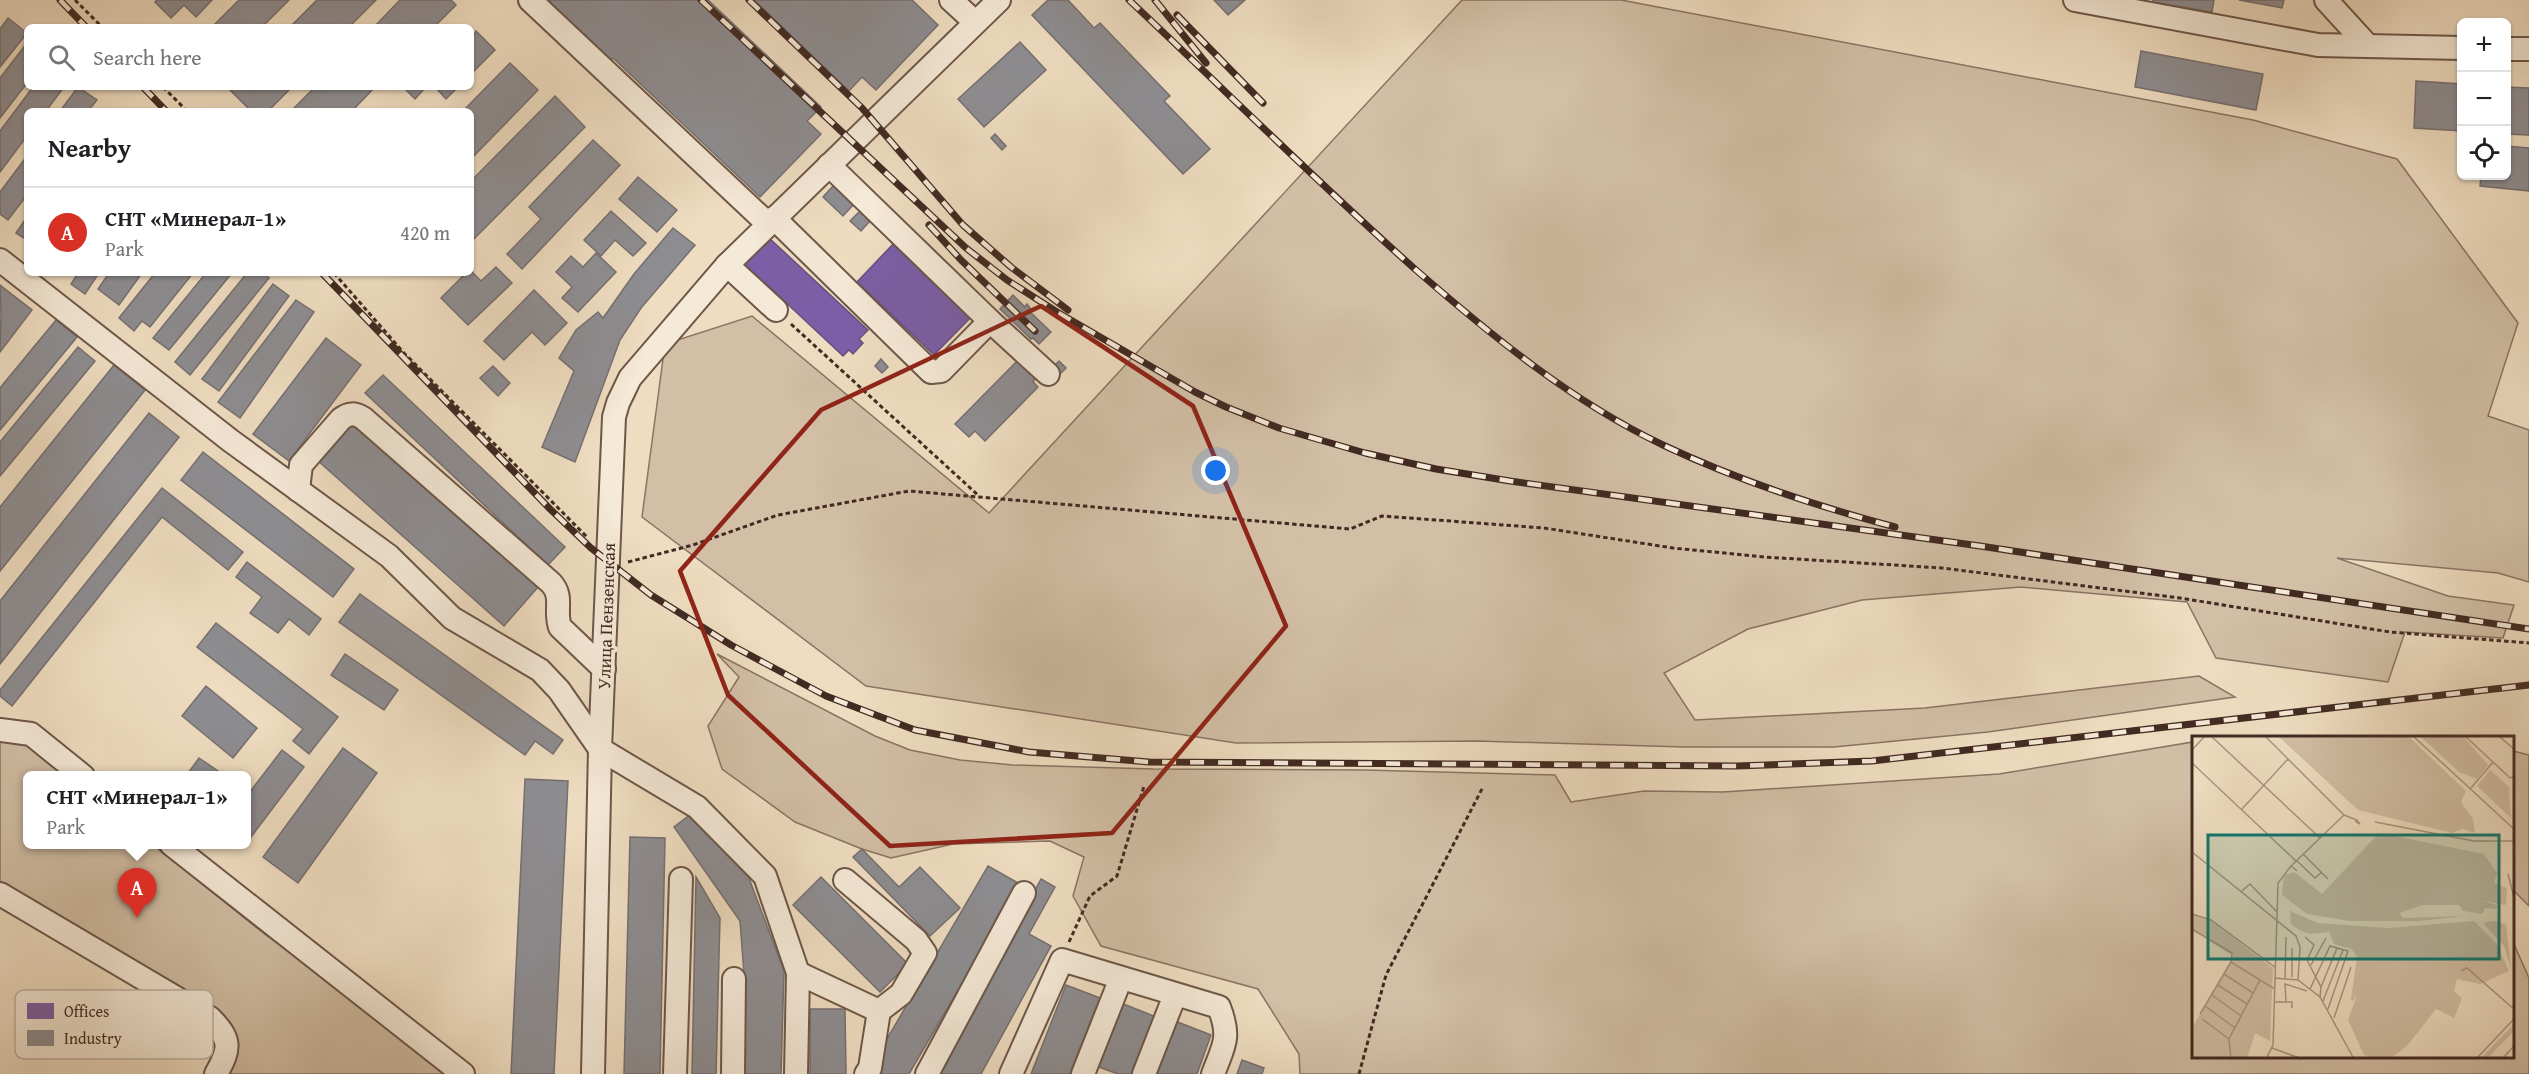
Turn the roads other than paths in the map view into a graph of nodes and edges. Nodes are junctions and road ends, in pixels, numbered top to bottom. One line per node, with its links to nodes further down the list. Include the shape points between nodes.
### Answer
1 (530, 0): 12 (street)
2 (951, 0): 6 (street)
3 (999, 0): 6 (street, Улица Пензенская)
4 (2075, 0): 7 (street, via 2318,45)
5 (2326, 0): 7 (street)
6 (975, 22): 11 (street, Улица Пензенская)
7 (2368, 46): 8 (street)
8 (2457, 48)
9 (2511, 49): 10 (street)
10 (2529, 49)
11 (829, 165): 12 (street, Улица Пензенская); 16 (street)
12 (771, 221): 14 (street, Улица Пензенская); 16 (street, via 931,372 941,371)
13 (0, 260): 18 (street)
14 (727, 265): 15 (street); 19 (street, Улица Пензенская, via 630,378 618,403)
15 (776, 310)
16 (990, 321): 17 (street)
17 (1048, 374)
18 (298, 490): 19 (street, via 301,465 341,419 356,413 551,583 559,596 560,627); 21 (street, via 389,556 452,618 540,670 559,690)
19 (604, 669): 21 (street, Улица Пензенская)
20 (0, 730): 22 (street, via 31,734)
21 (600, 749): 28 (street, via 697,807 765,876); 37 (street, Улица Пензенская)
22 (77, 771)
23 (177, 849): 36 (street)
24 (681, 879): 38 (street)
25 (845, 880): 33 (street, via 916,940 925,953 901,994)
26 (1024, 893): 42 (street)
27 (0, 894): 31 (street)
28 (798, 973): 33 (street); 40 (street)
29 (1121, 978): 32 (street); 43 (street, via 1062,960); 44 (street)
30 (734, 979): 39 (street)
31 (163, 990)
32 (1175, 996): 45 (street); 46 (street, via 1219,1007 1226,1039)
33 (879, 1011): 41 (street)
34 (213, 1021): 35 (street, via 224,1032 227,1044)
35 (216, 1074)
36 (463, 1074)
37 (593, 1074)
38 (675, 1074)
39 (733, 1074)
40 (796, 1074)
41 (866, 1074)
42 (927, 1074)
43 (1011, 1074)
44 (1084, 1074)
45 (1144, 1074)
46 (1213, 1074)

